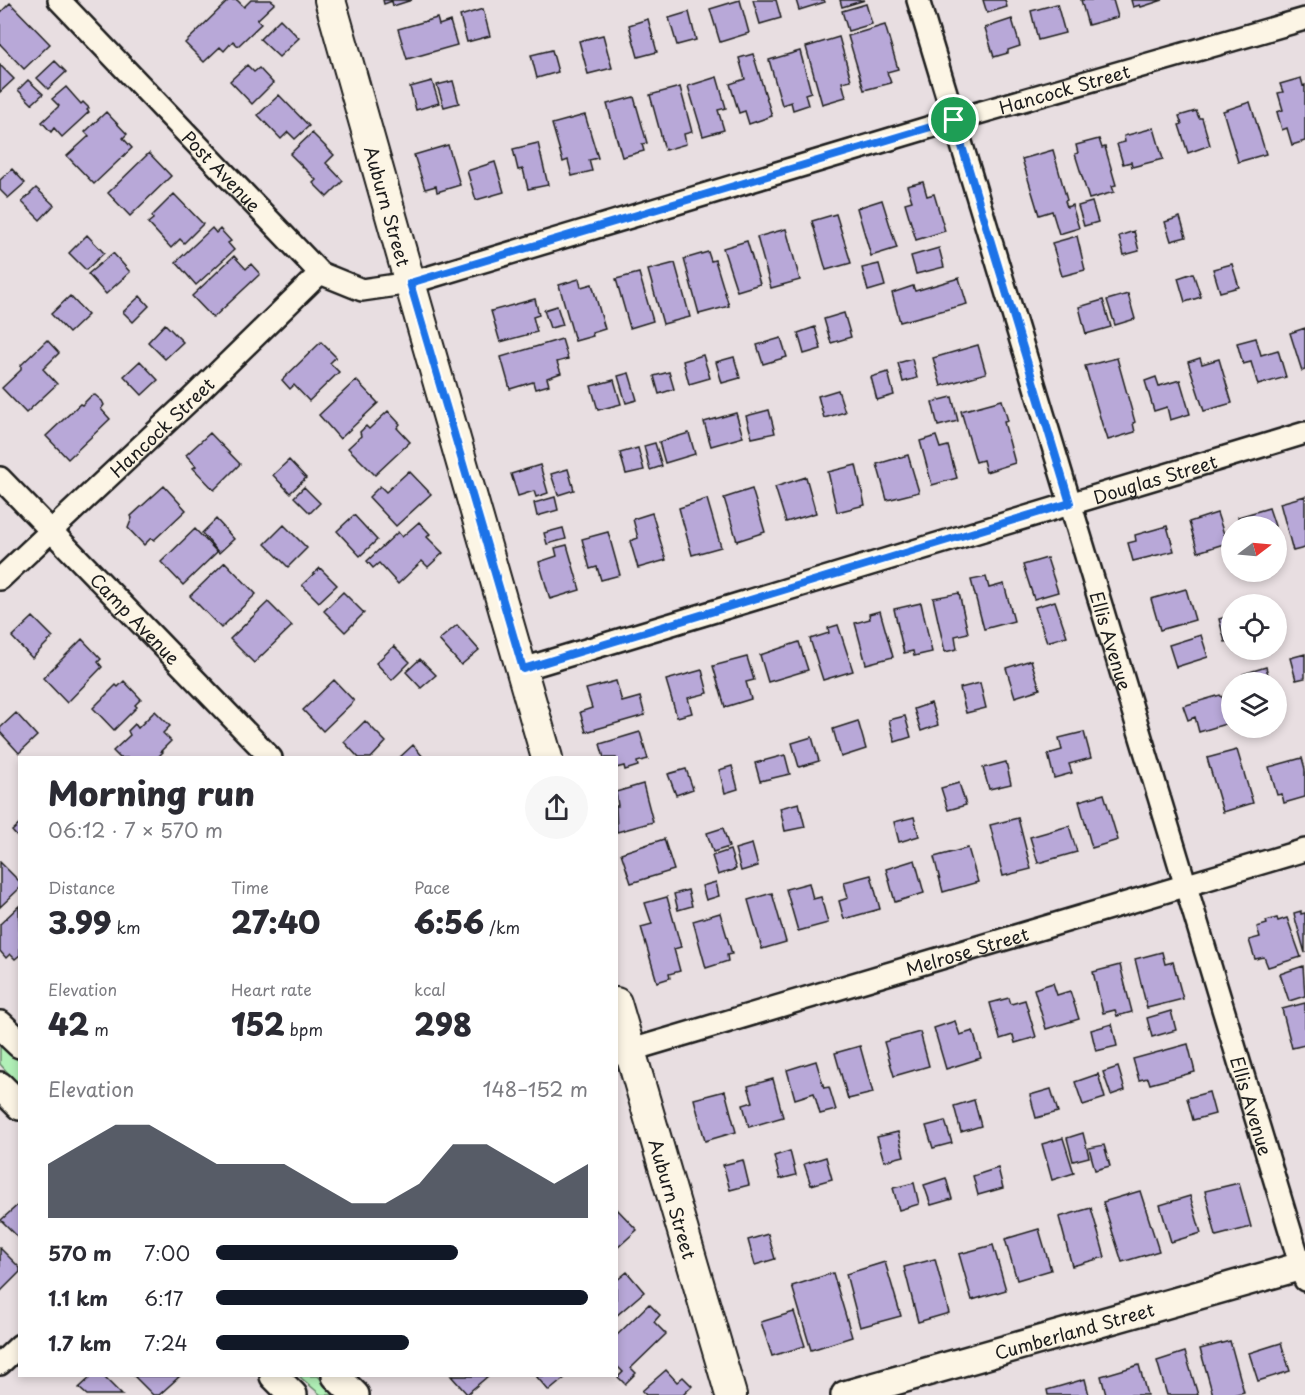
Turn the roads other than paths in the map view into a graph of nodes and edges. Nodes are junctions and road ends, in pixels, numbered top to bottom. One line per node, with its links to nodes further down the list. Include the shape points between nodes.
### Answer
1 (59, 0): 6 (street, Post Avenue)
2 (330, 0): 7 (main road, Auburn Street)
3 (918, 0): 5 (street, Ellis Avenue)
4 (1305, 19): 5 (street, Hancock Street)
5 (954, 120): 7 (street, Hancock Street); 10 (street, Ellis Avenue)
6 (320, 273): 7 (street, Post Avenue, via 362,290); 11 (street, Hancock Street)
7 (410, 283): 13 (main road, Auburn Street)
8 (1305, 433): 10 (street, Douglas Street)
9 (0, 478): 11 (street, Camp Avenue)
10 (1070, 503): 13 (street, Douglas Street); 17 (street, Ellis Avenue)
11 (52, 530): 12 (street, Hancock Street); 14 (street, Camp Avenue)
12 (0, 579)
13 (523, 669): 15 (main road, Auburn Street)
14 (269, 756)
15 (546, 756)
16 (1305, 850): 17 (street, Melrose Street)
17 (1186, 886): 21 (street, Melrose Street); 24 (street, Ellis Avenue)
18 (618, 1017): 21 (main road, Auburn Street)
19 (0, 1025): 20 (street)
20 (18, 1042)
21 (623, 1053): 31 (main road, Auburn Street)
22 (0, 1086): 23 (street)
23 (18, 1104)
24 (1304, 1270): 32 (street, Cumberland Street)
25 (18, 1347): 26 (street)
26 (0, 1364)
27 (275, 1377): 29 (street)
28 (337, 1377): 30 (street)
29 (293, 1395)
30 (355, 1395)
31 (731, 1395)
32 (845, 1395)

